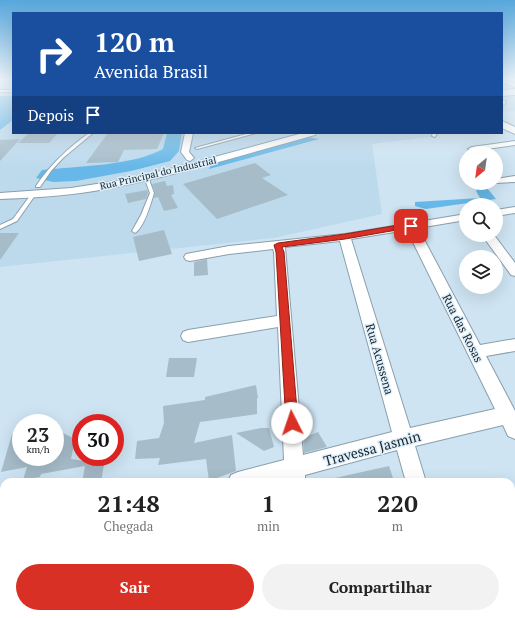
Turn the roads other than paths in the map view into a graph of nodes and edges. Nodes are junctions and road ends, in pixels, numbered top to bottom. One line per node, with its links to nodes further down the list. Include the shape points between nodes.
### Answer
1 (503, 124): 2 (main road)
2 (515, 130)
3 (90, 134): 16 (lane, via 60,157 46,172)
4 (189, 134): 11 (street, via 185,152)
5 (250, 134): 10 (lane)
6 (283, 134): 11 (street, Rua Principal do Industrial)
7 (308, 134): 12 (street, Rua Principal do Industrial)
8 (515, 143): 9 (street)
9 (494, 146)
10 (197, 148)
11 (190, 158): 16 (street, Rua Principal do Industrial, via 123,175)
12 (146, 177): 16 (street, Rua Principal do Industrial, via 93,188); 23 (lane, via 152,193 144,215)
13 (515, 179): 14 (street)
14 (503, 180)
15 (0, 188): 16 (street, Rua Principal do Industrial)
16 (36, 190): 17 (street, Rua Principal do Industrial); 22 (lane, via 15,220)
17 (0, 196)
18 (515, 210): 19 (street)
19 (503, 212)
20 (459, 218): 21 (street)
21 (411, 226): 24 (street); 32 (street, Rua das Rosas)
22 (0, 227)
23 (134, 231)
24 (345, 237): 26 (street); 34 (street, Rua Acussena)
25 (493, 242): 28 (street)
26 (278, 245): 27 (street); 29 (street)
27 (190, 257)
28 (514, 270)
29 (284, 320): 30 (street); 35 (street)
30 (188, 336)
31 (515, 345): 32 (street)
32 (475, 352): 33 (street, Rua das Rosas)
33 (511, 423): 34 (street, Travessa Jasmin)
34 (403, 439): 35 (street, Travessa Jasmin); 37 (street, Rua Acussena)
35 (295, 475): 36 (street, Travessa Jasmin)
36 (271, 478)
37 (415, 478)

